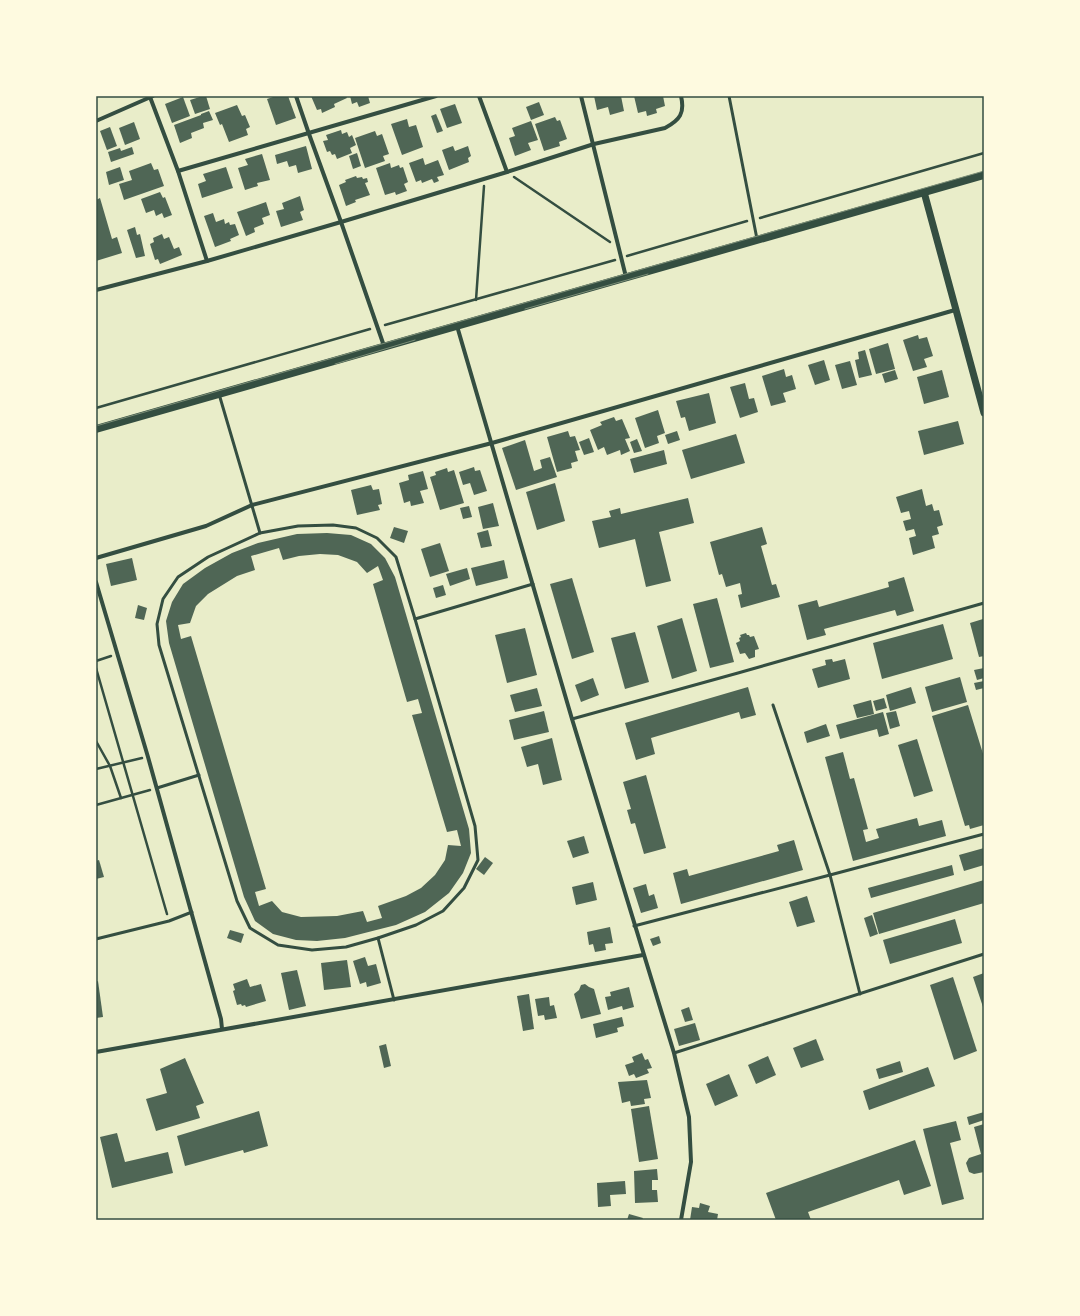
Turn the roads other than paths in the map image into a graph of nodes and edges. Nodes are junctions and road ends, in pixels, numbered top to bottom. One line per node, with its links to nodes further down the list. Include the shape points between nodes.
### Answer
1 (296, 96): 9 (street)
2 (436, 96): 9 (street)
3 (479, 96): 12 (street)
4 (581, 96): 10 (street)
5 (681, 96): 10 (street, via 682,111 679,119 665,128)
6 (729, 96): 16 (lane)
7 (152, 97): 8 (street); 11 (street)
8 (96, 121)
9 (309, 134): 11 (street); 15 (street)
10 (594, 144): 12 (street); 18 (street)
11 (178, 171): 17 (street)
12 (507, 172): 15 (street)
13 (984, 175): 14 (main road)
14 (924, 192): 16 (main road); 20 (street)
15 (341, 222): 17 (street); 22 (street)
16 (757, 239): 18 (main road)
17 (207, 261): 19 (street)
18 (626, 277): 21 (main road)
19 (96, 290)
20 (955, 310): 24 (street); 26 (street)
21 (456, 325): 22 (main road); 26 (street)
22 (384, 346): 23 (main road)
23 (219, 394): 25 (main road); 27 (lane)
24 (984, 413)
25 (96, 429)
26 (492, 443): 27 (street); 31 (street)
27 (252, 505): 28 (lane); 29 (street, via 206,526)
28 (260, 533): 33 (lane, via 298,526 333,525 356,528 377,538 396,557); 36 (lane, via 208,557 178,577 163,598 157,624 159,645)
29 (96, 558)
30 (96, 582): 37 (street)
31 (533, 584): 33 (lane); 35 (street)
32 (984, 603): 35 (lane)
33 (416, 619): 42 (lane, via 475,826 478,860 464,888 443,911 416,925)
34 (773, 705): 39 (lane)
35 (572, 718): 41 (street)
36 (199, 775): 37 (lane); 42 (lane, via 237,900 250,928 278,945 312,950 346,947)
37 (157, 788): 40 (street)
38 (984, 834): 39 (lane)
39 (830, 876): 41 (lane); 46 (lane)
40 (192, 912): 43 (lane, via 169,921); 48 (street)
41 (634, 926): 45 (street)
42 (378, 938): 47 (lane)
43 (96, 939)
44 (984, 954): 46 (lane)
45 (643, 955): 47 (street); 50 (street)
46 (860, 994): 50 (lane)
47 (394, 1000): 48 (street)
48 (222, 1029): 49 (street)
49 (96, 1052)
50 (674, 1053): 51 (street, via 688,1117 691,1162)
51 (681, 1220)

